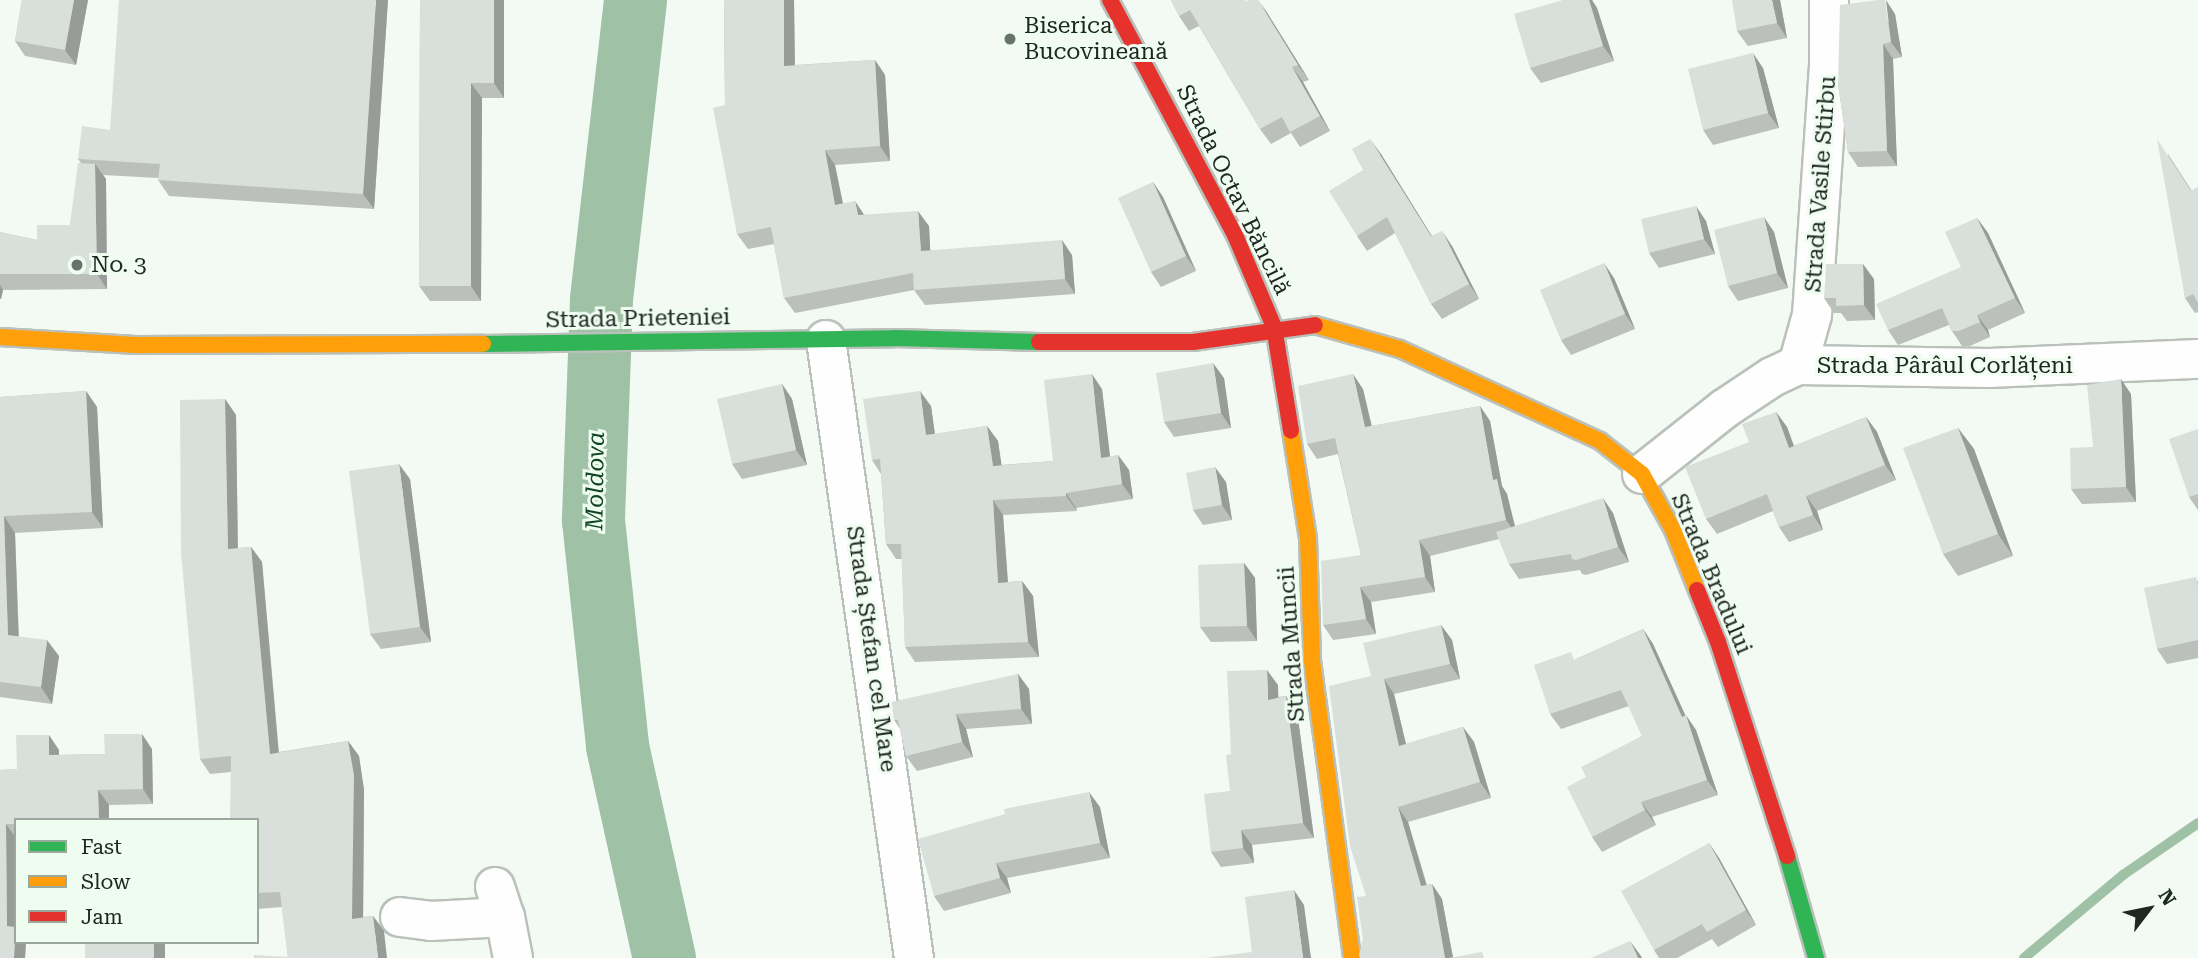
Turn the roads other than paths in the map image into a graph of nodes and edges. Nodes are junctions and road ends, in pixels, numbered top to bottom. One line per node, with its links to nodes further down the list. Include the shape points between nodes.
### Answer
1 (1110, 0): 3 (street, Strada Octav Băncilă, via 1235,235)
2 (1829, 0): 7 (street, Strada Vasile Stirbu, via 1829,66 1812,315)
3 (1274, 327): 5 (street, Strada Prieteniei, via 1193,342); 8 (street, Strada Bradului, via 1310,324 1400,349 1600,441); 12 (street, Strada Muncii, via 1308,538 1312,661)
4 (0, 337): 5 (street, Strada Prieteniei, via 149,345)
5 (826, 340): 11 (street, Strada Ștefan cel Mare)
6 (2198, 359): 7 (street, Strada Pârâul Corlățeni, via 2001,368)
7 (1798, 365): 8 (street, Strada Pârâul Corlățeni, via 1724,409)
8 (1642, 474): 13 (street, Strada Bradului, via 1674,530 1718,642)
9 (400, 917): 10 (street, via 431,921 500,902)
10 (513, 958)
11 (914, 958)
12 (1352, 958)
13 (1816, 958)

